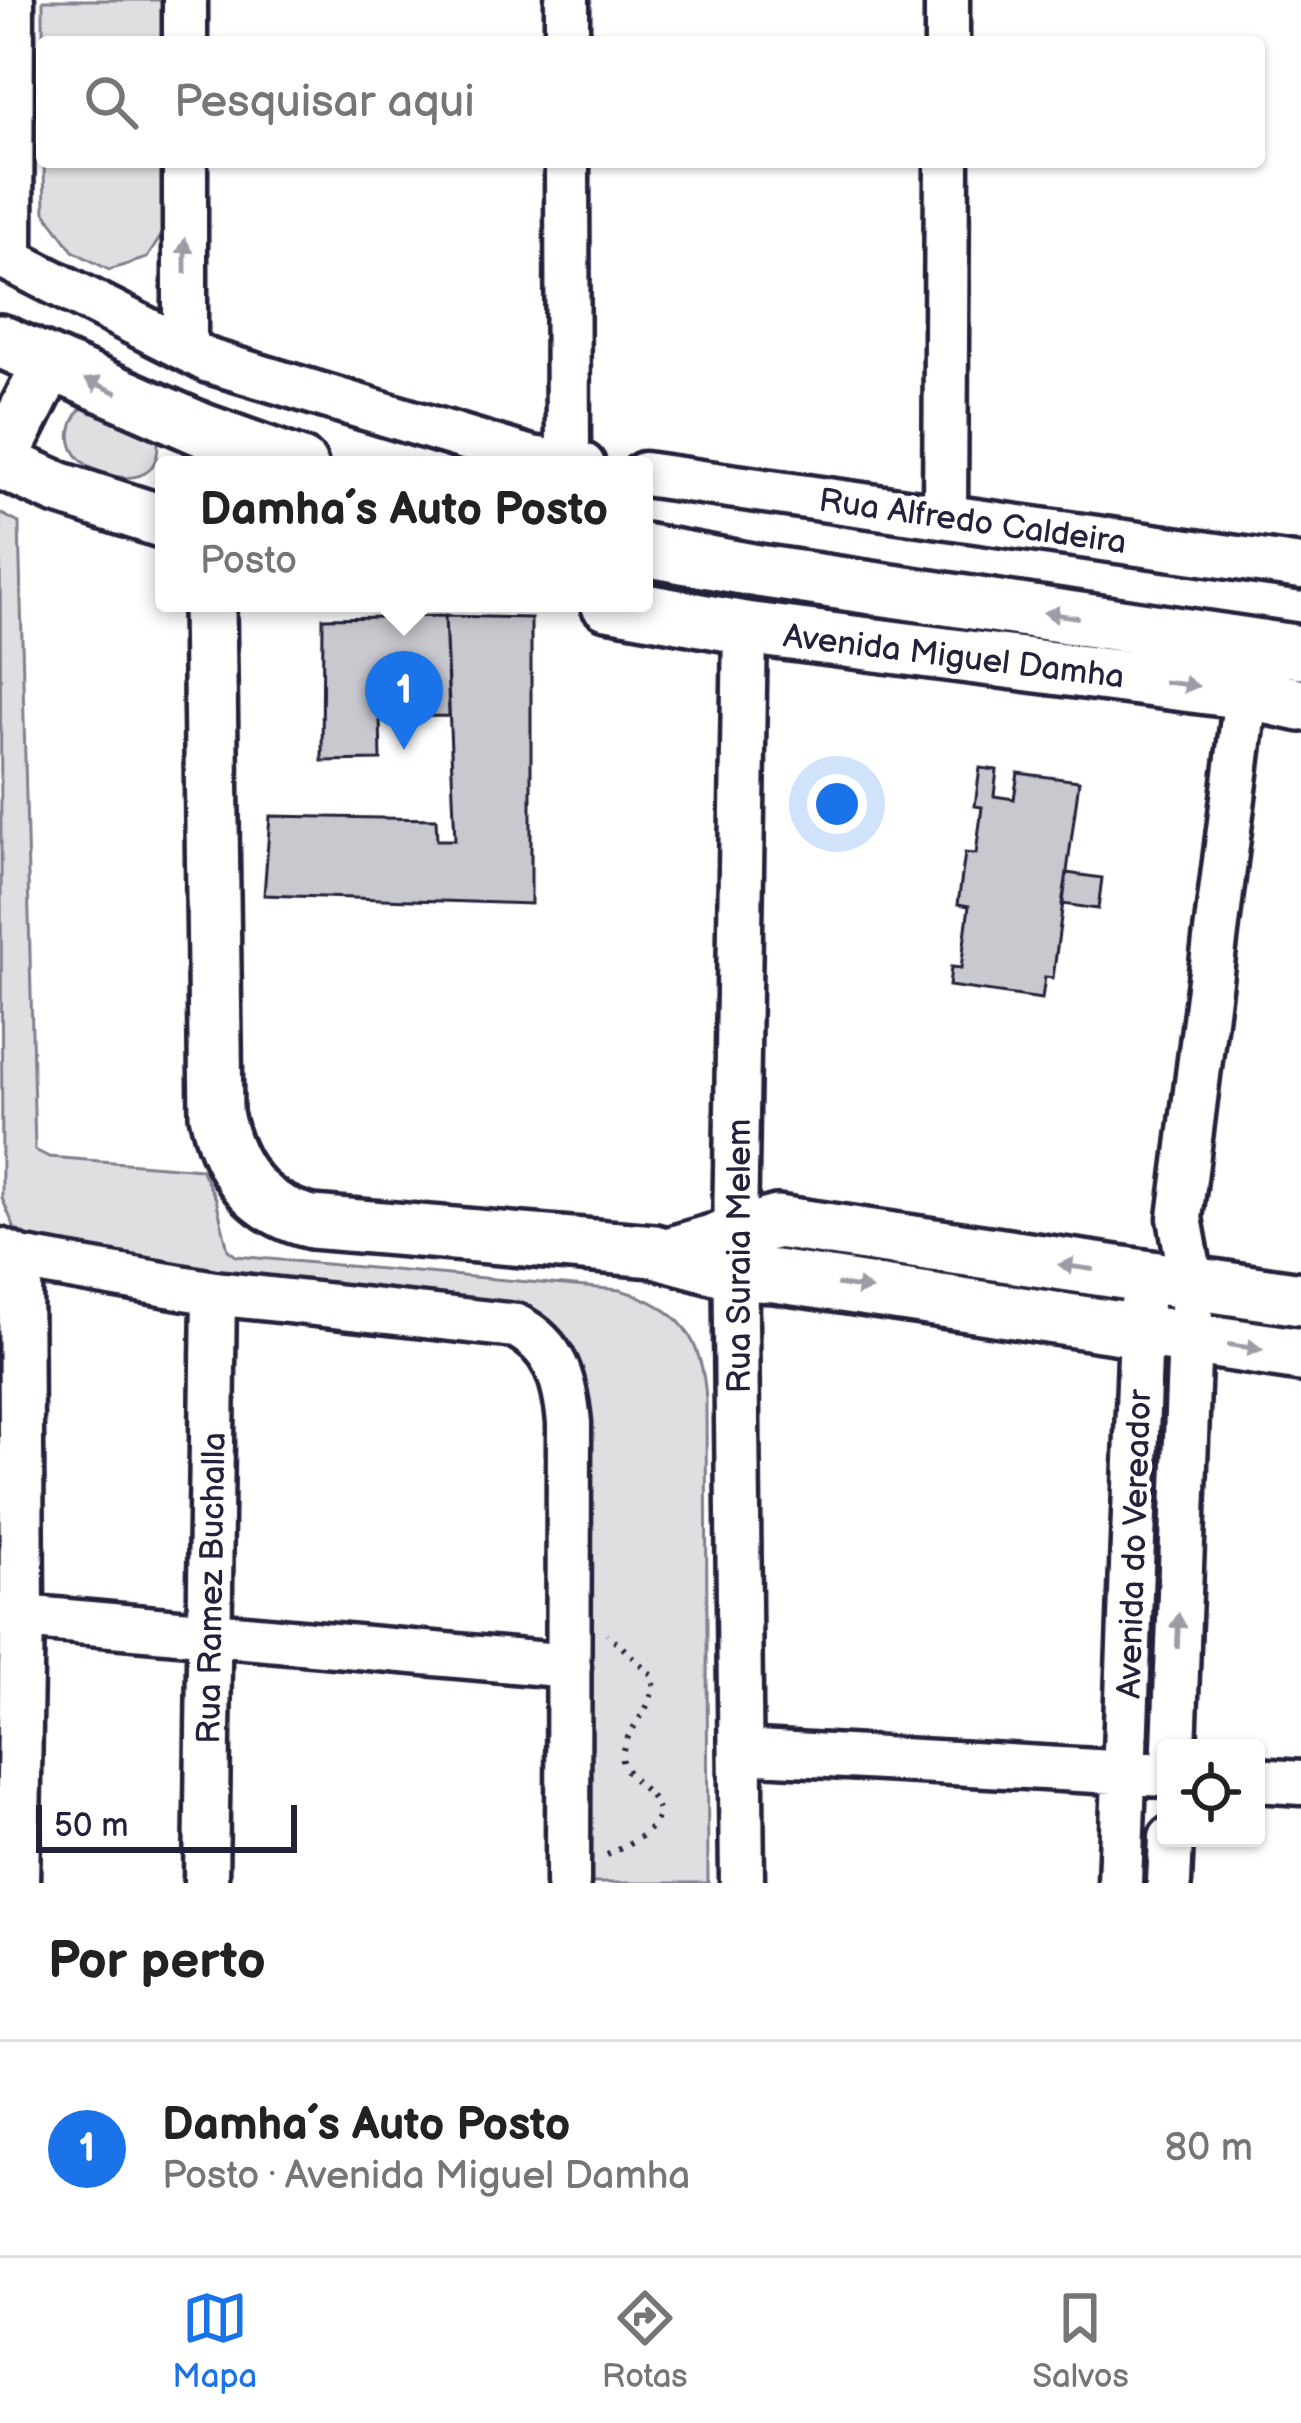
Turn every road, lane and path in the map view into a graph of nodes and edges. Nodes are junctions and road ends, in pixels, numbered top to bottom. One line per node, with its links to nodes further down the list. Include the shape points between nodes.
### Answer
1 (12, 0): 11 (street)
2 (185, 0): 5 (street)
3 (566, 0): 6 (street)
4 (947, 0): 7 (street)
5 (185, 36)
6 (567, 36)
7 (947, 36)
8 (185, 168): 13 (street, one-way to 8)
9 (567, 168): 18 (street)
10 (946, 168): 21 (street)
11 (5, 257): 13 (street)
12 (0, 341): 14 (street)
13 (185, 349): 17 (street)
14 (49, 364): 15 (street, one-way to 14); 19 (street)
15 (202, 448): 16 (street)
16 (249, 456)
17 (534, 456)
18 (575, 456)
19 (0, 462): 22 (street)
20 (653, 475): 21 (street, Rua Alfredo Caldeira)
21 (946, 516): 24 (street, Rua Alfredo Caldeira)
22 (155, 519)
23 (653, 552): 28 (street, Avenida Miguel Damha, one-way to 23)
24 (1301, 567)
25 (653, 611): 27 (street, Avenida Miguel Damha)
26 (209, 612): 31 (street, via 216,1114 230,1163 261,1201 312,1222 670,1253 701,1266)
27 (745, 628): 28 (street, Avenida Miguel Damha, one-way to 28); 31 (street, Rua Suraia Melem)
28 (1267, 663): 29 (street, Avenida Miguel Damha); 32 (street, Avenida do Vereador)
29 (1301, 705)
30 (10, 1254): 33 (street); 37 (street)
31 (737, 1254): 32 (street, one-way to 31, via 777,1222); 35 (street, one-way to 35, via 775,1276); 42 (street, Rua Suraia Melem)
32 (1168, 1280): 34 (street); 35 (street, Avenida do Vereador)
33 (214, 1294): 38 (street, via 516,1326 537,1336 565,1388 569,1423); 39 (street, Rua Ramez Buchalla)
34 (1301, 1299)
35 (1165, 1335): 36 (street, one-way to 36); 41 (street, Avenida do Vereador, one-way to 35); 43 (street, Avenida do Vereador)
36 (1301, 1355)
37 (11, 1616): 39 (street); 49 (street)
38 (568, 1622): 40 (street); 48 (path, via 595,1622 653,1676 654,1694 622,1761 658,1809 657,1819 620,1849)
39 (210, 1634): 40 (street); 50 (street, Rua Ramez Buchalla)
40 (568, 1666): 48 (street)
41 (1174, 1739)
42 (741, 1750): 43 (street); 51 (street, Rua Suraia Melem)
43 (1124, 1773): 44 (street); 52 (street, Avenida do Vereador)
44 (1157, 1775)
45 (1265, 1781): 46 (street)
46 (1301, 1783)
47 (1171, 1847): 53 (street)
48 (568, 1872)
49 (17, 1883)
50 (206, 1883)
51 (742, 1883)
52 (1120, 1883)
53 (1169, 1883)

